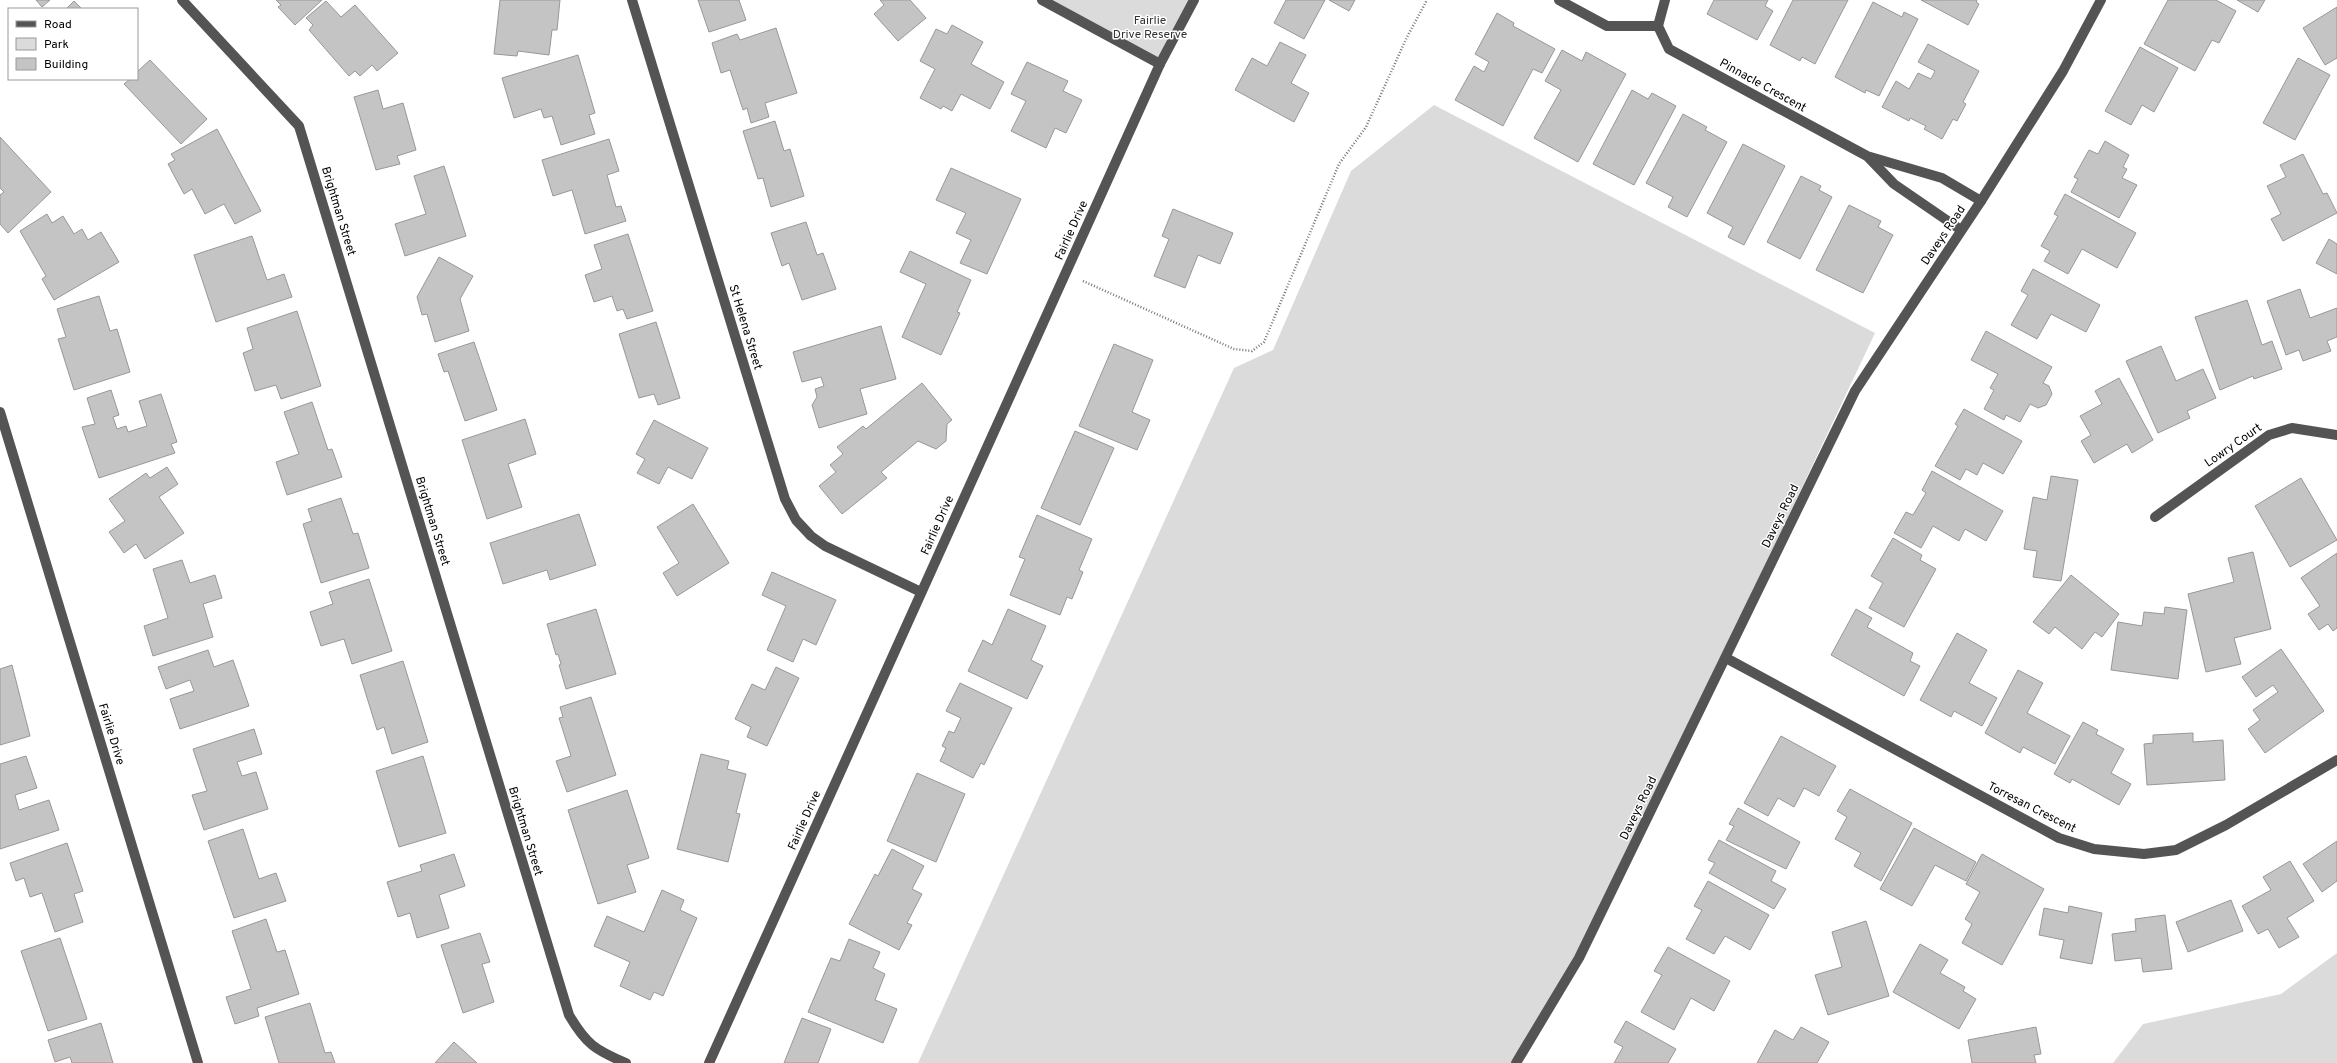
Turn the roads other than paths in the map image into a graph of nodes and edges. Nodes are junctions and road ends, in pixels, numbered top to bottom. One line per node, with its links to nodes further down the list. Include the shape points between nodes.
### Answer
1 (182, 0): 20 (street, Brightman Street, via 299,126 569,1015 581,1036 600,1052)
2 (632, 0): 16 (street, St Helena Street, via 785,499 796,520 825,546)
3 (1042, 0): 9 (street)
4 (1194, 0): 9 (street, Fairlie Drive)
5 (1559, 0): 8 (street, via 1607,26)
6 (1665, 0): 8 (street)
7 (2101, 0): 11 (street, Daveys Road, via 2063,71)
8 (1658, 26): 10 (street, Pinnacle Crescent, via 1670,49)
9 (1160, 64): 16 (street, Fairlie Drive)
10 (1867, 156): 11 (street, Pinnacle Crescent, via 1942,178); 12 (street, Pinnacle Crescent, via 1894,184)
11 (1981, 201): 12 (street, Daveys Road)
12 (1961, 230): 17 (street, Daveys Road, via 1855,391)
13 (0, 412): 19 (street, Fairlie Drive)
14 (2337, 435): 15 (street, Lowry Court, via 2292,428 2269,435)
15 (2155, 517)
16 (921, 592): 21 (street, Fairlie Drive)
17 (1726, 658): 18 (street, Torresan Crescent, via 2059,838 2094,849 2144,854 2176,850 2226,825); 22 (street, Daveys Road, via 1579,958)
18 (2337, 760)
19 (198, 1063)
20 (626, 1063)
21 (709, 1063)
22 (1516, 1063)

